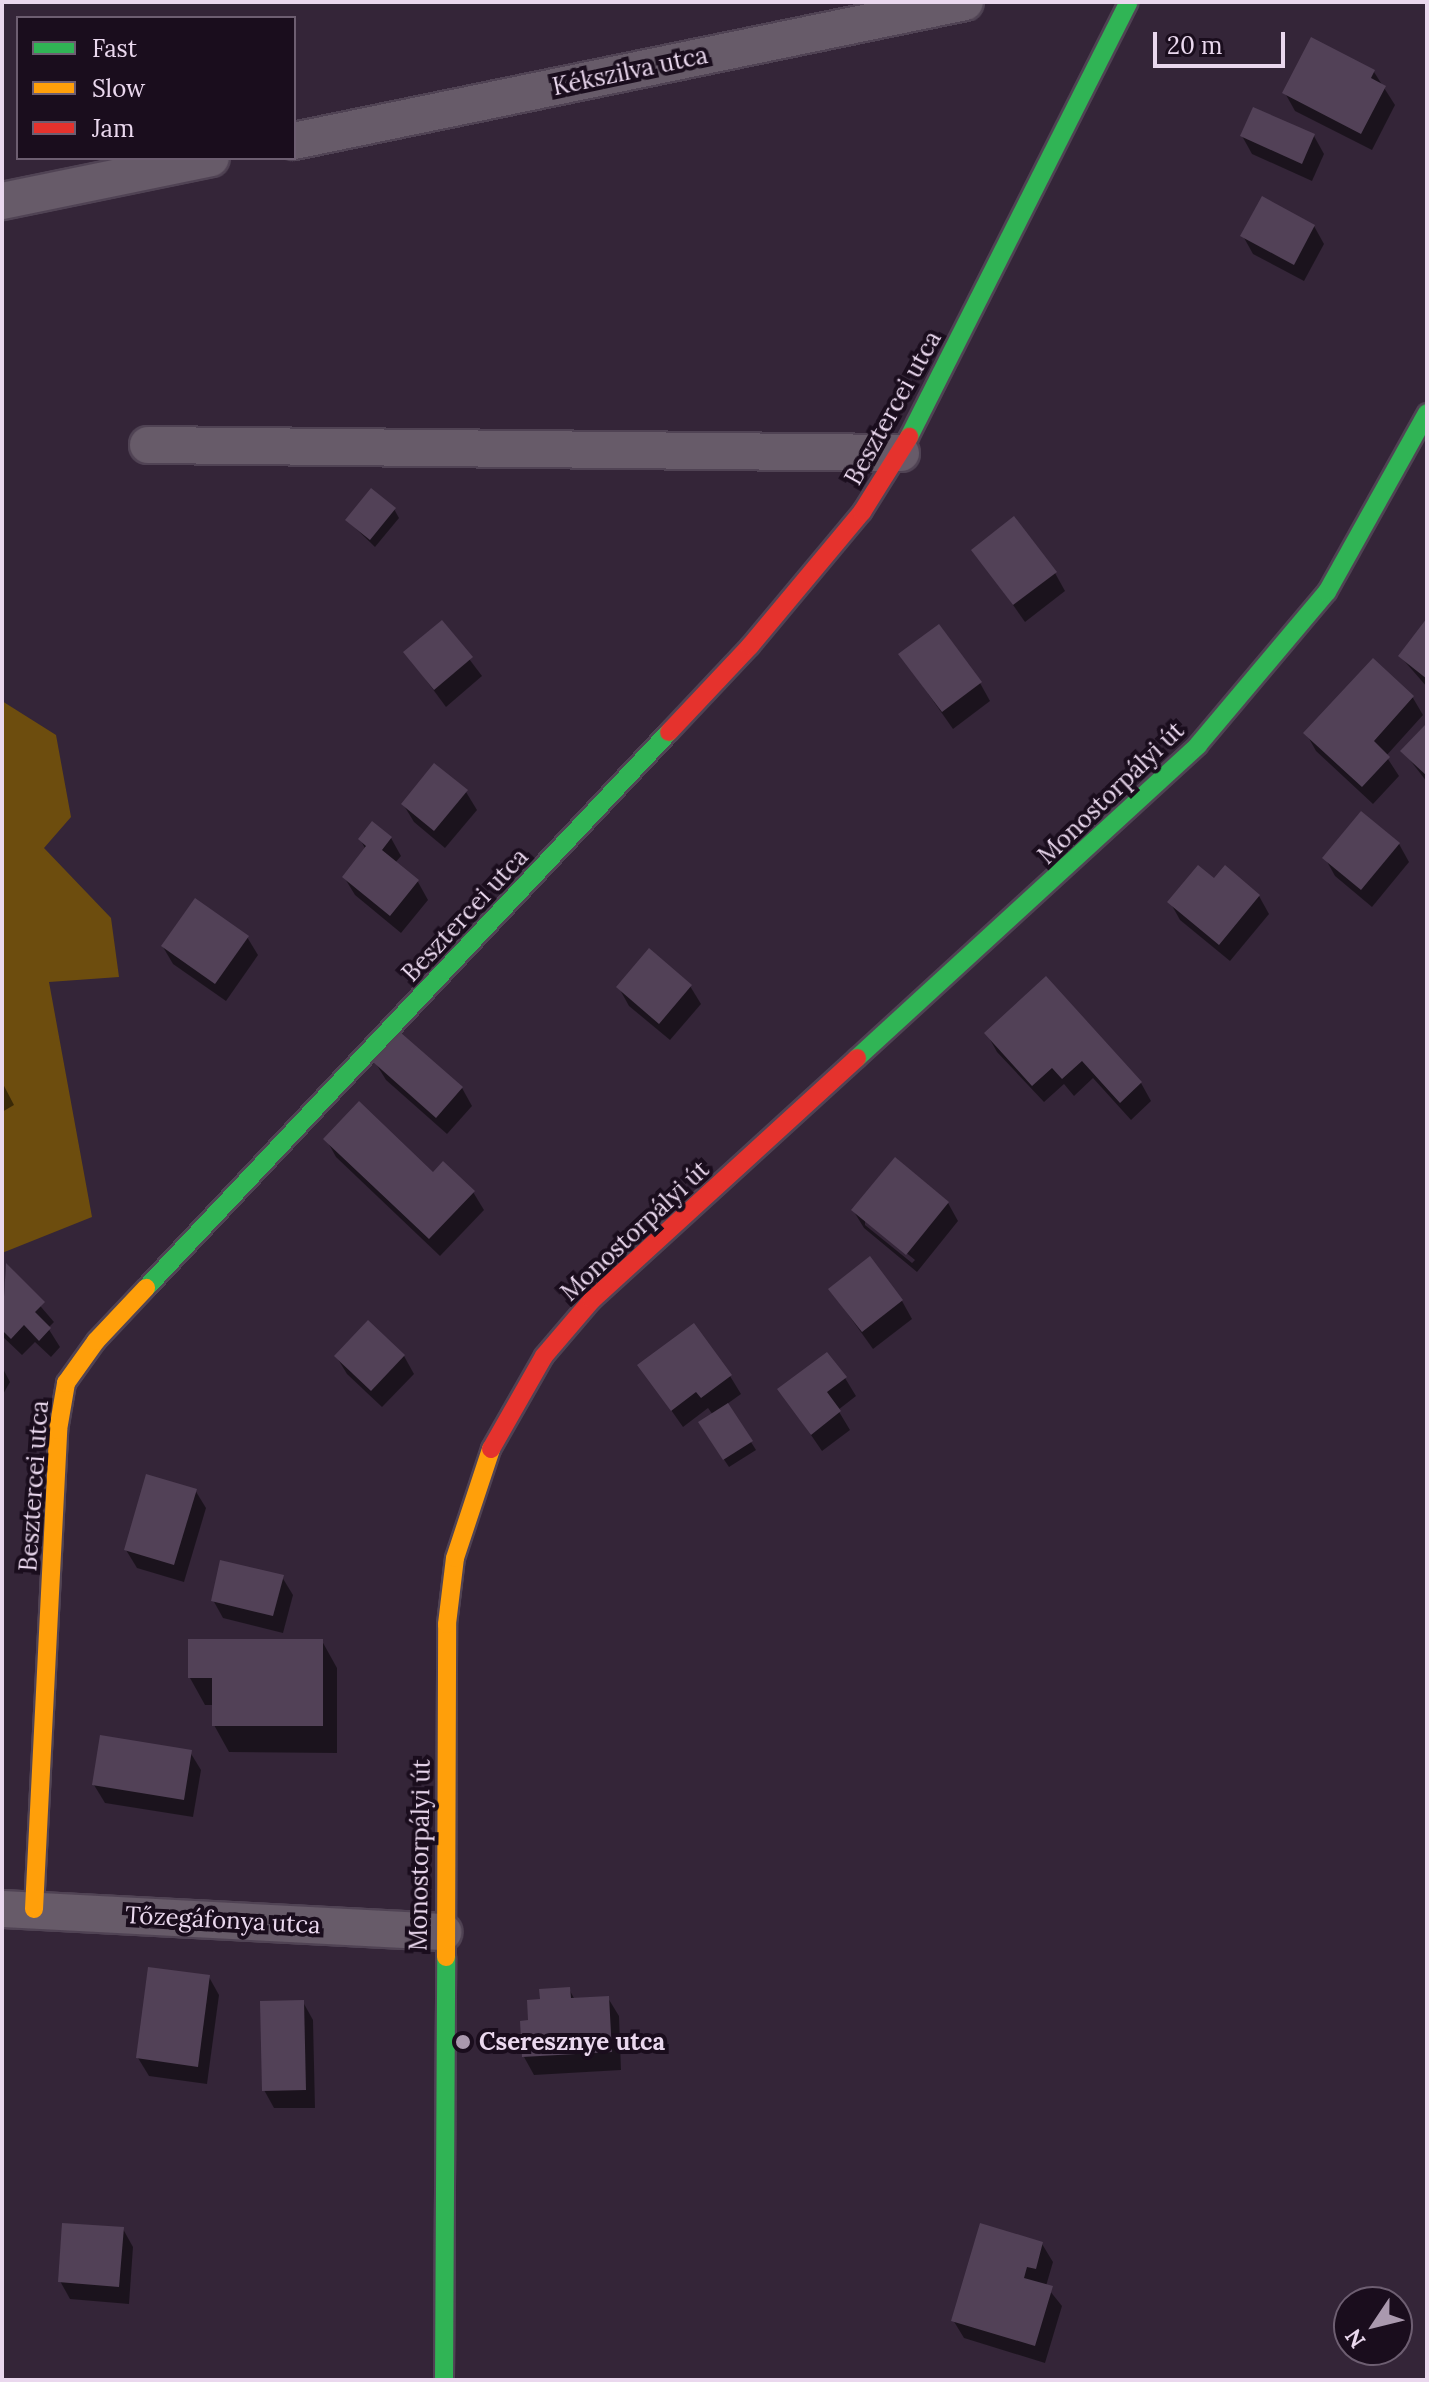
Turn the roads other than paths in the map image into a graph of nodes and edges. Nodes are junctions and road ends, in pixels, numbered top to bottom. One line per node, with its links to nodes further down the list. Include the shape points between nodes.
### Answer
1 (965, 2): 3 (street, Kékszilva utca)
2 (1129, 2): 8 (street, Besztercei utca)
3 (296, 141)
4 (201, 160): 5 (street)
5 (2, 201)
6 (1427, 413): 10 (street, Monostorpályi út, via 1327,592 1198,745 592,1300 544,1356 503,1420 473,1491 450,1598)
7 (148, 445): 8 (street)
8 (901, 453): 9 (street, Besztercei utca, via 862,512 750,646 96,1341 66,1383)
9 (18, 1909): 10 (street, Tőzegáfonya utca)
10 (443, 1932): 11 (street, Monostorpályi út)
11 (444, 2380)

